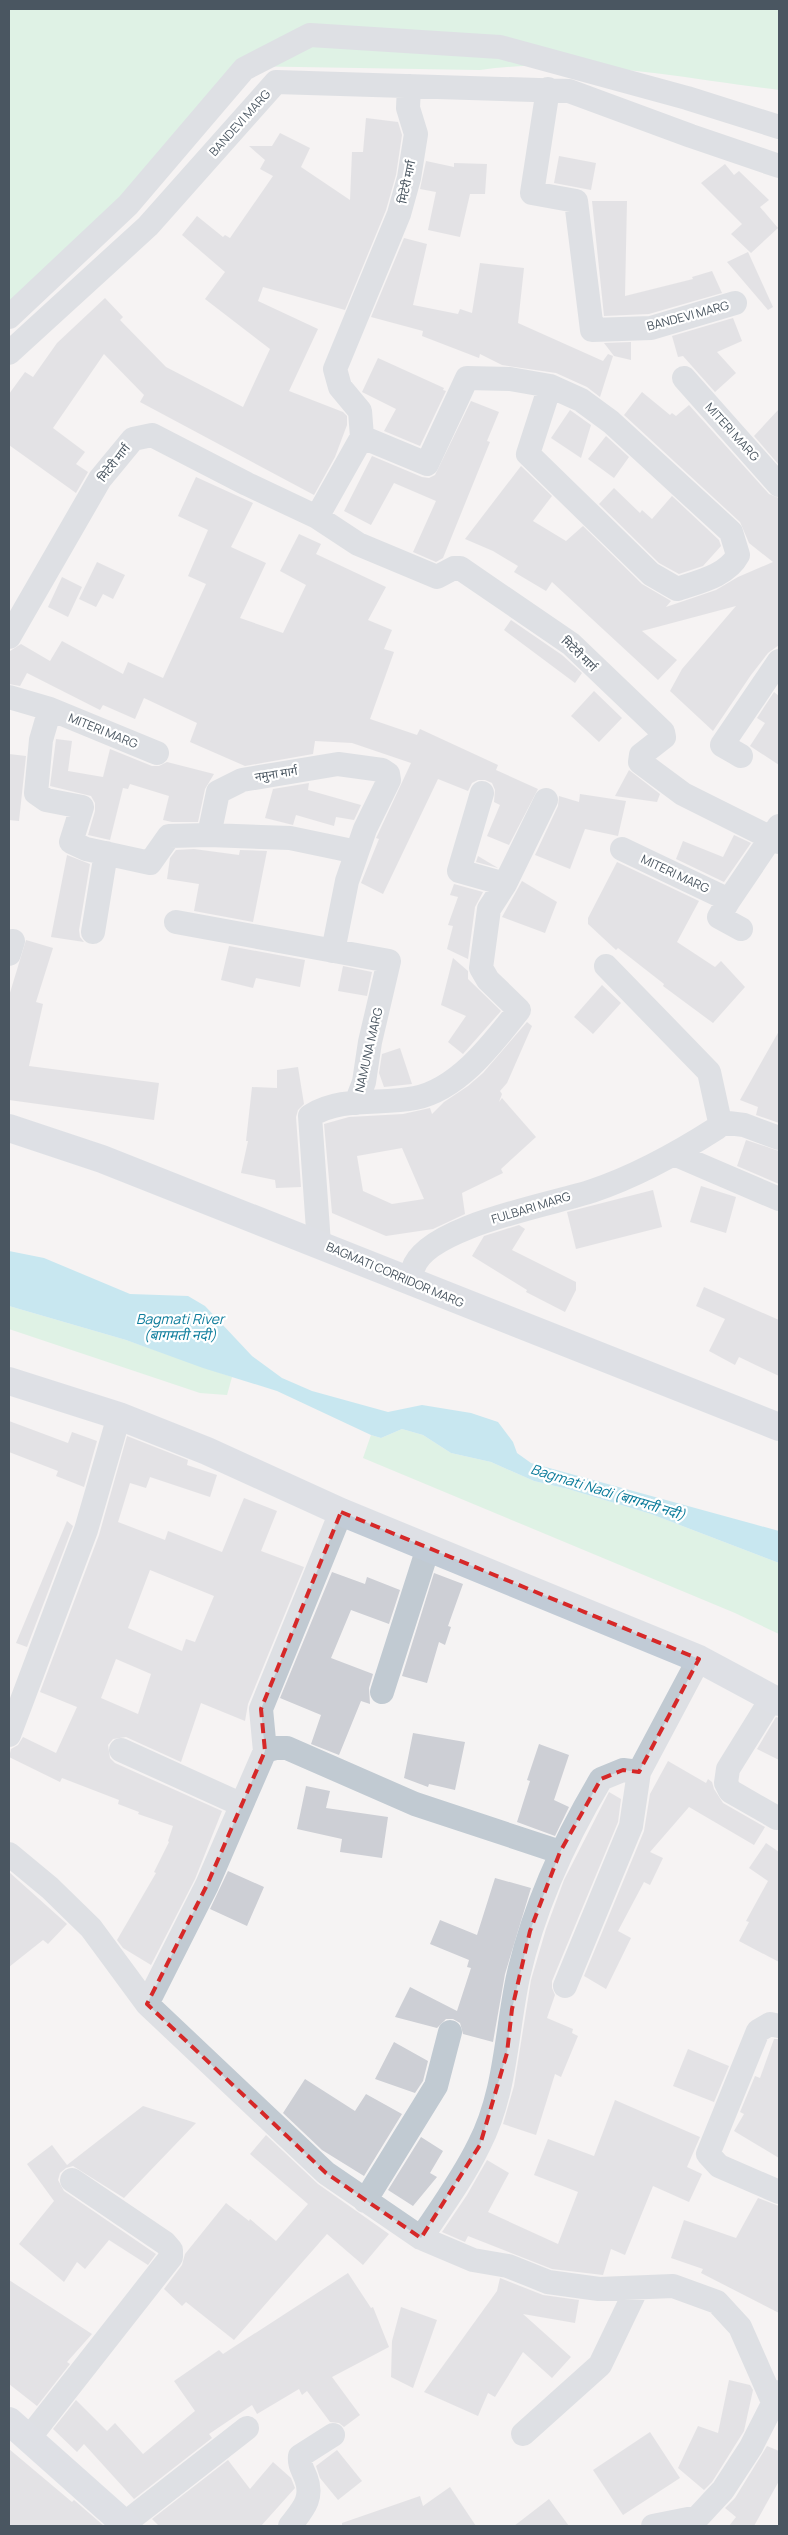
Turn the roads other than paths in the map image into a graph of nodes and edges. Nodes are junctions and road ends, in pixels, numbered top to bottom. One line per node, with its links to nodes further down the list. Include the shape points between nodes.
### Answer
1 (409, 86): 2 (street, BANDEVI MARG); 7 (street, BANDEVI MARG, via 276,82 148,226); 10 (street, मिटेरी मार्ग, via 408,108 416,134 409,178 399,214 335,369 340,387 360,411)
2 (548, 89): 4 (street, BANDEVI MARG, via 568,91); 5 (street, BANDEVI MARG, via 532,193 576,200 592,330 652,328)
3 (779, 126): 6 (street, via 500,47 310,35 244,69 128,205)
4 (779, 166)
5 (735, 302)
6 (9, 317)
7 (9, 353)
8 (684, 378): 11 (street, MITERI MARG)
9 (550, 386): 9 (street, via 581,400 611,422 731,532 738,555 734,563 708,580 677,589 651,574 528,454); 10 (street, via 510,379 468,378 428,464)
10 (362, 438): 12 (street)
11 (779, 485)
12 (316, 517): 13 (street, मिटेरी मार्ग, via 152,435 133,439 100,479); 22 (street, मिटेरी मार्ग, via 358,544 437,577 460,568 550,628 663,732 664,737 641,755 640,762 683,794)
13 (9, 637)
14 (779, 661): 18 (street, via 722,746)
15 (9, 697): 16 (street, MITERI MARG)
16 (50, 709): 17 (street, MITERI MARG); 25 (street, via 41,740 36,793 46,800 82,808 71,842)
17 (157, 753)
18 (741, 756)
19 (482, 794): 26 (street, via 459,871)
20 (546, 800): 26 (street, NAMUNA MARG)
21 (209, 835): 24 (street, via 290,838); 24 (street, नमुना मार्ग, via 218,792 242,780 338,764 382,770 388,774 389,780); 25 (street, via 169,836 150,863)
22 (777, 836): 27 (street)
23 (622, 849): 27 (street, MITERI MARG)
24 (357, 852): 31 (street, नमुना मार्ग, via 347,881)
25 (106, 853): 30 (street)
26 (505, 884): 33 (street, NAMUNA MARG, via 489,909 481,968 488,980 519,1010 471,1066 442,1086 416,1098)
27 (729, 900): 29 (street, via 720,917)
28 (176, 922): 31 (street, NAMUNA MARG)
29 (741, 929)
30 (92, 932)
31 (333, 951): 33 (street, NAMUNA MARG, via 388,960 390,963 370,1042 364,1082)
32 (606, 966): 34 (street, via 709,1072)
33 (356, 1102): 39 (street, via 323,1107 310,1116)
34 (720, 1122): 36 (street, via 744,1125); 37 (street, FULBARI MARG, via 717,1128)
35 (9, 1128): 39 (street, BAGMATI CORRIDOR MARG, via 102,1159)
36 (779, 1138)
37 (674, 1154): 38 (street); 40 (street, FULBARI MARG, via 591,1192 547,1202 448,1235 428,1248 413,1269)
38 (779, 1199)
39 (319, 1244): 40 (street, BAGMATI CORRIDOR MARG)
40 (414, 1284): 43 (street, BAGMATI CORRIDOR MARG)
41 (9, 1381): 42 (street)
42 (118, 1416): 44 (street, via 207,1451); 49 (street, via 86,1530)
43 (779, 1427)
44 (342, 1512): 45 (street); 51 (street, via 260,1709)
45 (428, 1548): 46 (street); 47 (street)
46 (699, 1659): 48 (street); 52 (street)
47 (382, 1692)
48 (775, 1700): 54 (street, via 728,1769 726,1783 730,1791)
49 (9, 1735)
50 (121, 1750): 53 (street)
51 (265, 1751): 53 (street); 55 (street, via 287,1748 415,1804)
52 (639, 1772): 55 (street, via 623,1770 601,1779); 57 (street, via 631,1826)
53 (240, 1804): 58 (street, via 207,1885)
54 (777, 1818)
55 (560, 1852): 64 (street, via 530,1931 512,2009 505,2062 480,2145)
56 (9, 1854): 58 (street, via 91,1928)
57 (565, 1986)
58 (147, 2004): 63 (street, via 326,2173)
59 (779, 2026): 62 (street, via 770,2024 758,2031 708,2154 719,2166)
60 (450, 2032): 63 (street, via 436,2086)
61 (72, 2180): 68 (street, via 165,2243 171,2250 171,2257)
62 (779, 2192)
63 (365, 2201): 64 (street)
64 (421, 2238): 65 (street, via 473,2260 508,2266 548,2282 599,2289)
65 (637, 2288): 66 (street, via 673,2286 717,2302 740,2327); 69 (street, via 600,2366)
66 (776, 2397): 71 (street, via 751,2447)
67 (247, 2428): 72 (street)
68 (15, 2429): 72 (street)
69 (523, 2434)
70 (333, 2435): 73 (street, via 300,2456 299,2463 310,2492 308,2503)
71 (702, 2521): 74 (street)
72 (125, 2525)
73 (290, 2526)
74 (654, 2526)

